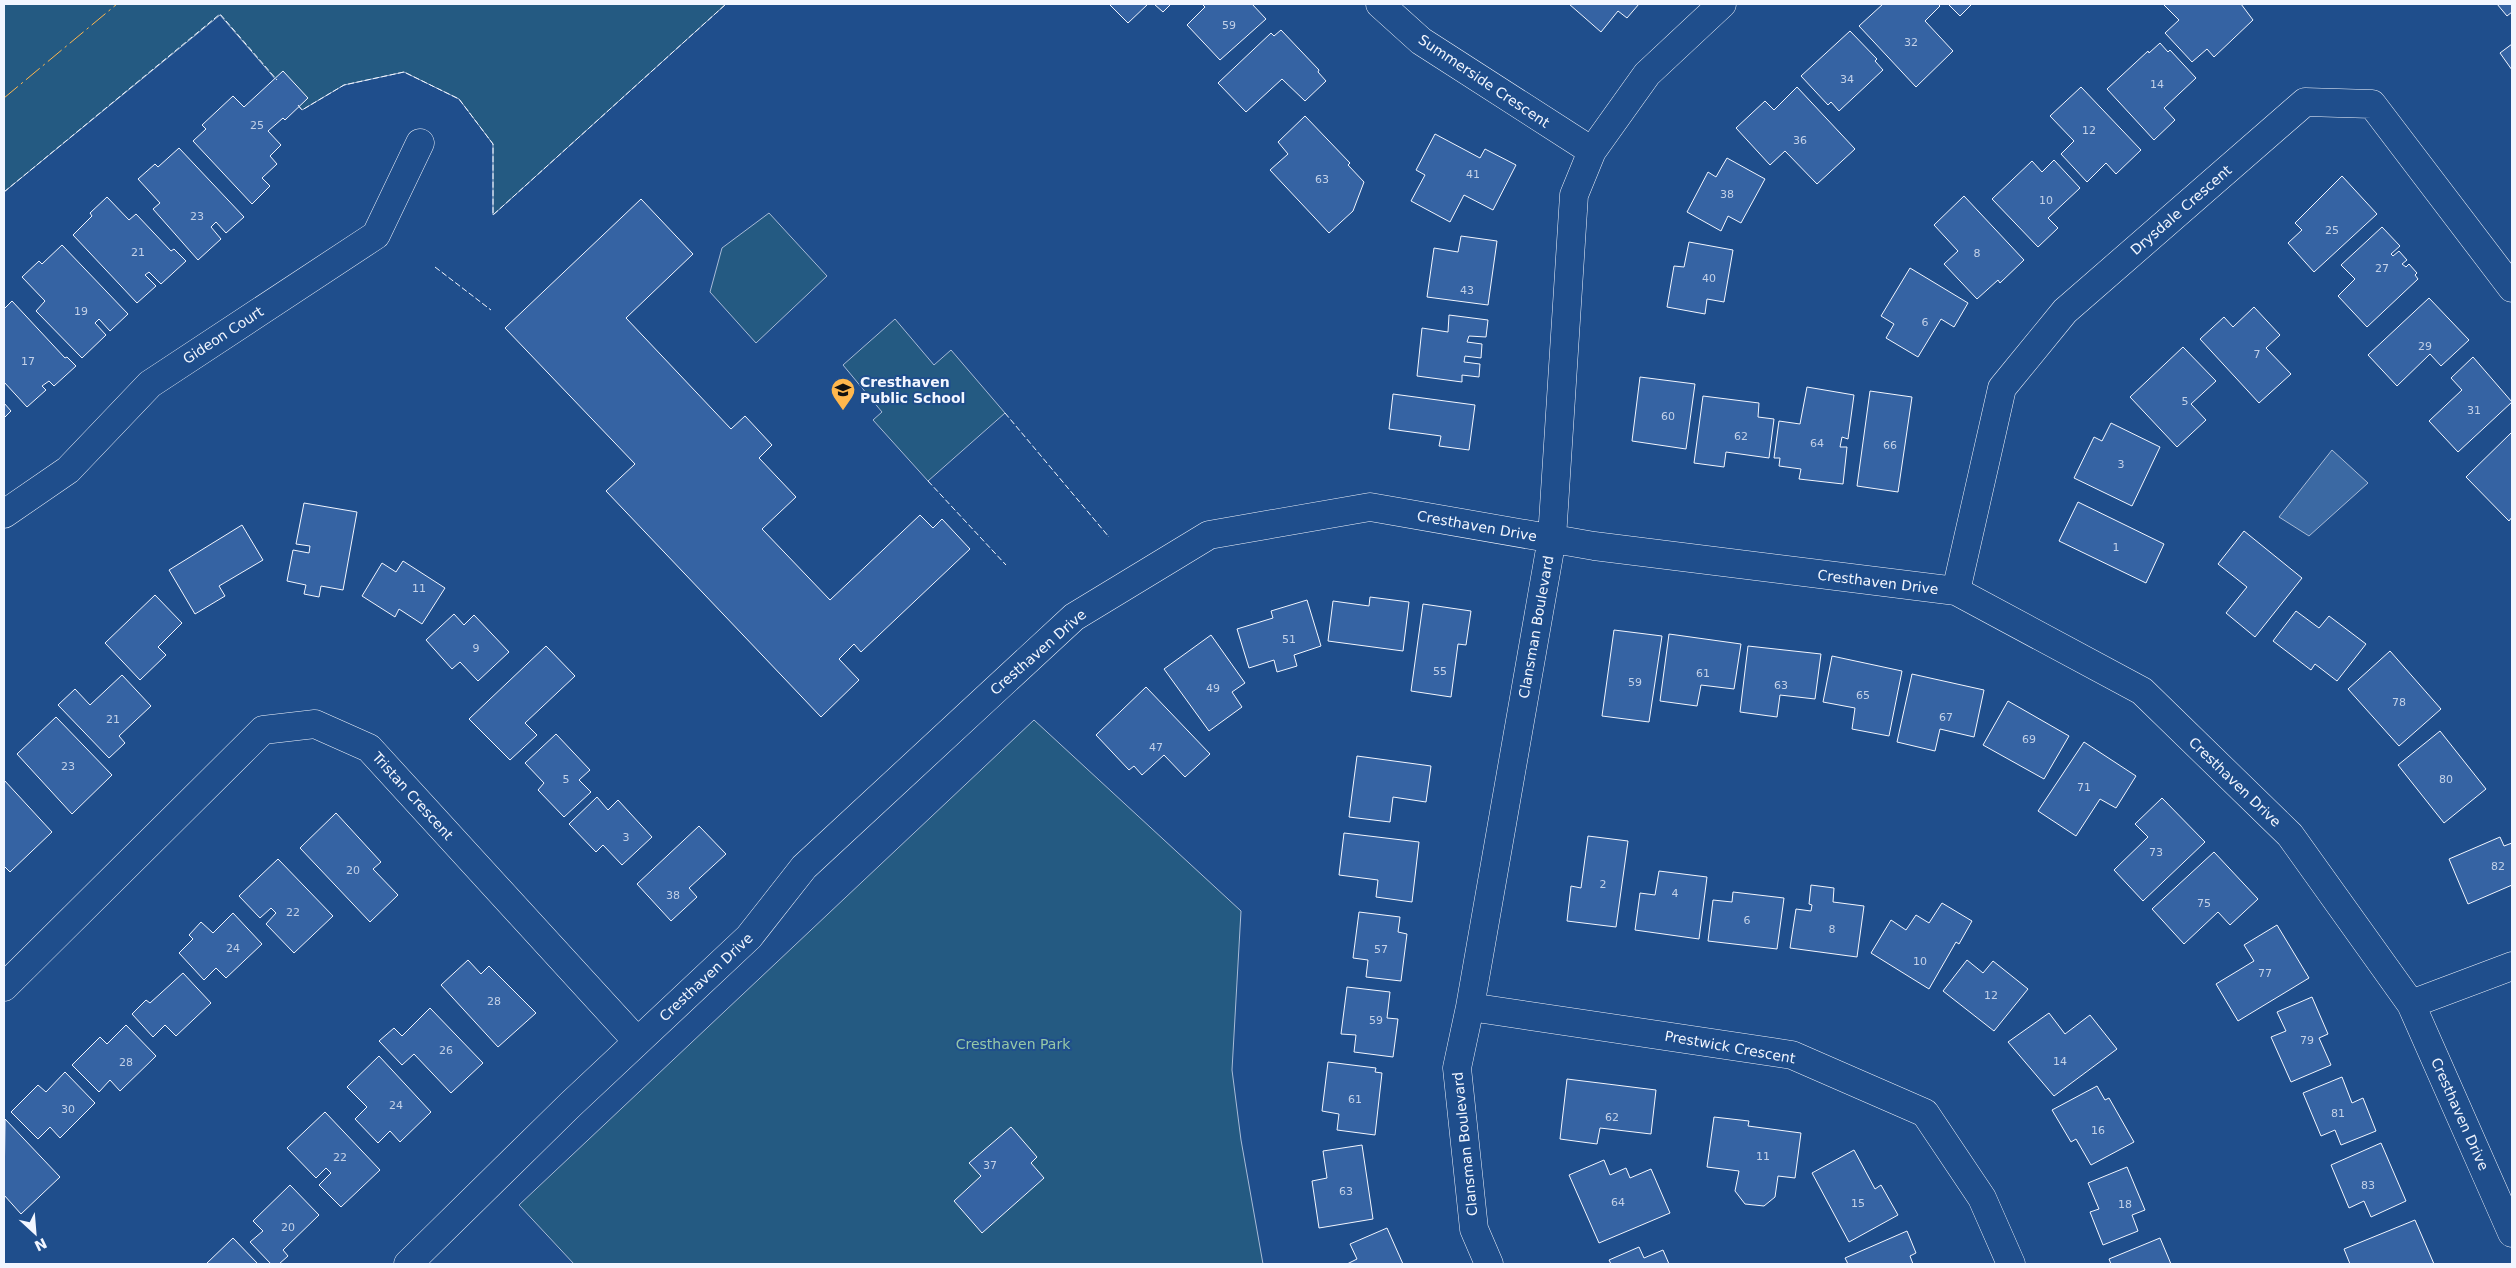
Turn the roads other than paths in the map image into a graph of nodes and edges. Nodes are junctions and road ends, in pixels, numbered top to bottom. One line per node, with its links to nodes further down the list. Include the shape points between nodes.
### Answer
1 (1380, 4): 4 (street, Summerside Crescent, via 1421,41)
2 (1722, 4): 4 (street, Clansman Boulevard, via 1648,74)
3 (420, 143): 6 (street, Gideon Court, via 376,235 150,384 68,470)
4 (1592, 151): 7 (street, Clansman Boulevard, via 1574,195)
5 (2512, 288): 8 (street, Drysdale Crescent, via 2372,104 2305,102 2065,311 2002,388)
6 (4, 514)
7 (1552, 538): 8 (street, Cresthaven Drive); 12 (street, Clansman Boulevard); 13 (street, Cresthaven Drive, via 1370,507 1209,535 1074,616 804,867 749,937)
8 (1956, 592): 11 (street, Cresthaven Drive, via 2142,691 2290,835)
9 (2512, 966): 11 (street)
10 (4, 987): 13 (street, Tristan Crescent, via 263,730 315,724 369,748)
11 (2411, 1004): 14 (street, Cresthaven Drive)
12 (1470, 1007): 16 (street, Clansman Boulevard, via 1457,1068 1474,1229); 17 (street, Prestwick Crescent, via 1792,1055 1925,1114 1982,1198)
13 (637, 1041): 15 (street, Cresthaven Drive)
14 (2512, 1233)
15 (408, 1264)
16 (1489, 1264)
17 (2011, 1264)

